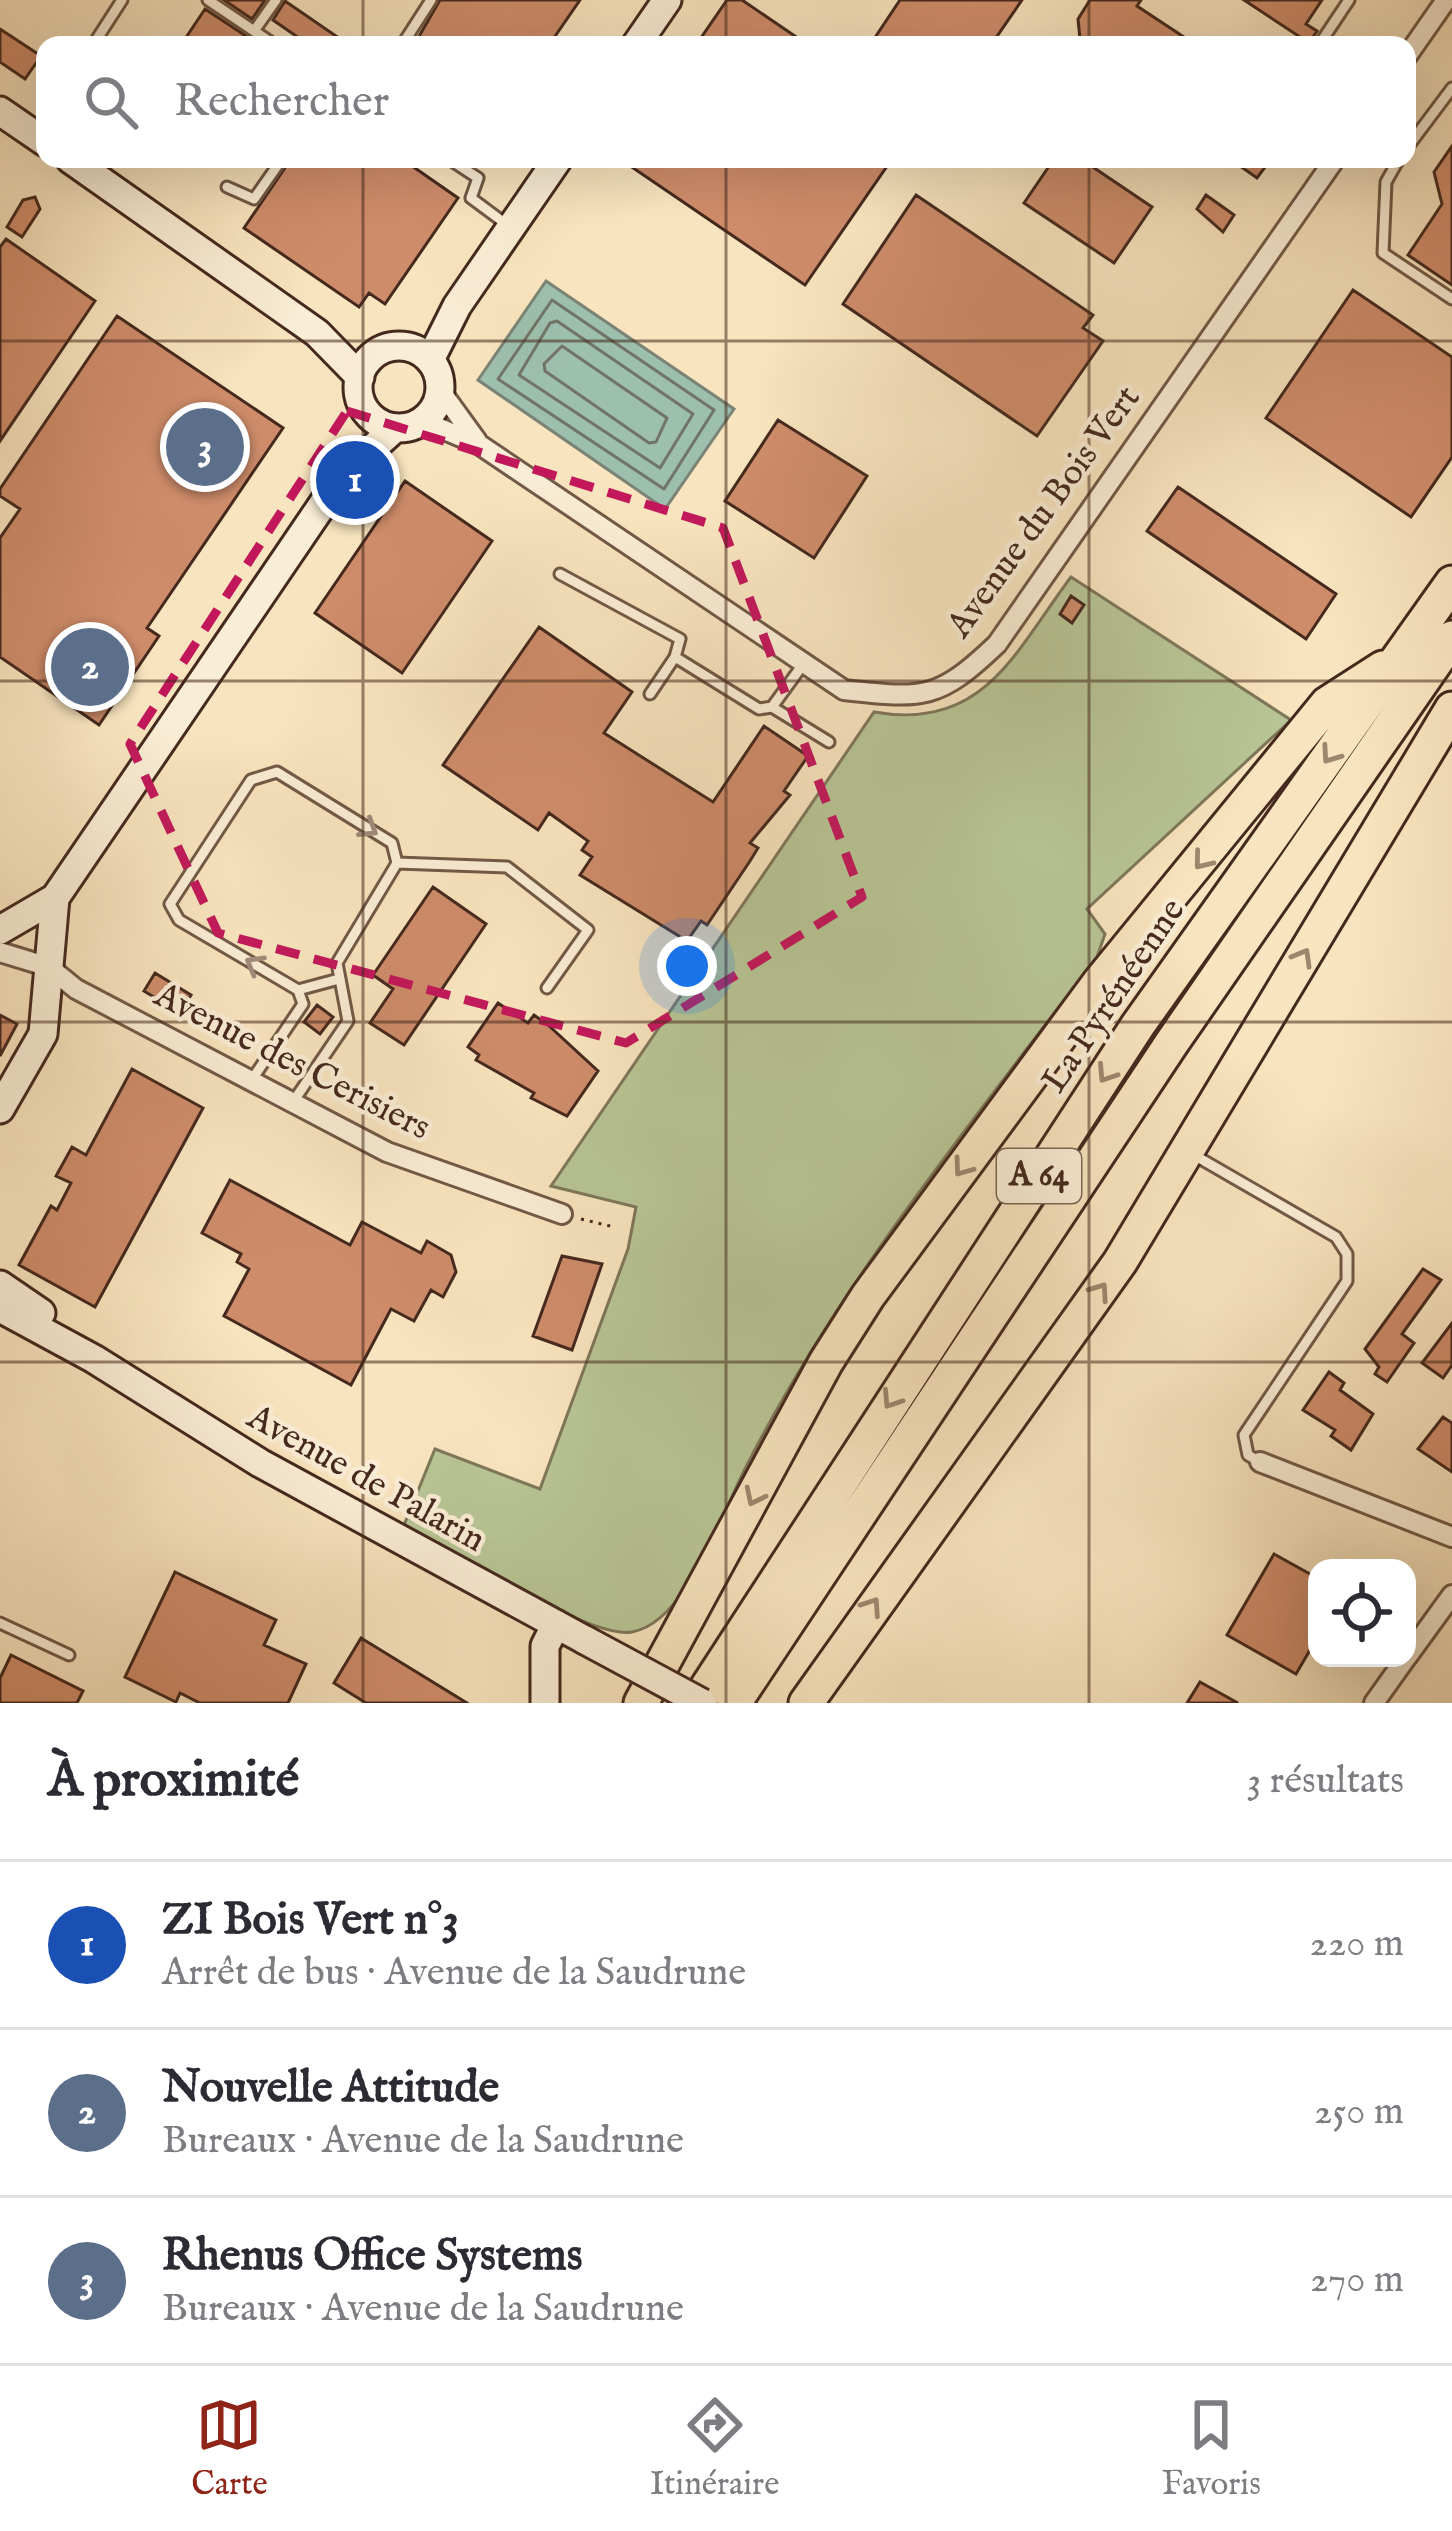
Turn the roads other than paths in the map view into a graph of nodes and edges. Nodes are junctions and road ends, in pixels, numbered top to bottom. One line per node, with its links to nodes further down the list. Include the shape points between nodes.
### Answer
1 (122, 0): 9 (lane)
2 (208, 0): 8 (lane)
3 (276, 0): 8 (lane)
4 (430, 0): 11 (lane)
5 (667, 0): 12 (street)
6 (1349, 0): 13 (lane)
7 (1446, 0): 14 (street)
8 (254, 31): 10 (lane)
9 (99, 36)
10 (262, 36)
11 (408, 36)
12 (642, 36)
13 (1325, 36)
14 (1416, 43)
15 (1452, 88): 18 (lane)
16 (0, 111): 17 (street)
17 (36, 130)
18 (1416, 136)
19 (83, 168): 29 (street)
20 (276, 168): 25 (lane, via 254,199)
21 (463, 168): 26 (lane, via 478,178 471,198 478,207)
22 (552, 168): 26 (street)
23 (1324, 168): 44 (street, Avenue du Bois Vert, via 997,644 952,686 904,697 844,690)
24 (1394, 168): 27 (lane, via 1386,182 1383,253)
25 (227, 187)
26 (511, 227): 28 (street)
27 (1452, 299)
28 (458, 306): 30 (street); 31 (street)
29 (317, 333): 30 (street); 32 (street)
30 (391, 349): 31 (street); 32 (street)
31 (430, 360): 33 (street)
32 (359, 376): 34 (street)
33 (440, 390): 35 (street); 37 (street, Avenue du Bois Vert)
34 (362, 405): 36 (street); 38 (street)
35 (423, 421): 36 (street); 37 (street, Avenue du Bois Vert)
36 (395, 428): 38 (street)
37 (480, 445): 44 (street, Avenue du Bois Vert)
38 (347, 469): 50 (street)
39 (560, 574): 42 (lane, via 680,639)
40 (1452, 584): 43 (highway, La Pyrénéenne / A 64)
41 (1452, 638): 76 (highway, La Pyrénéenne / A 64, via 1171,1044)
42 (675, 657): 45 (lane); 46 (lane, via 759,709)
43 (1397, 659): 74 (highway, one-way to 74, via 1327,704 1099,983 868,1296); 75 (highway, La Pyrénéenne / A 64, one-way to 75, via 1126,1044)
44 (804, 663): 46 (lane)
45 (650, 694)
46 (772, 707): 48 (lane)
47 (1452, 709): 60 (highway, one-way to 47)
48 (830, 742)
49 (398, 863): 54 (lane, via 337,963); 55 (lane, via 507,867 553,900 588,930); 56 (lane, one-way to 49, via 179,920 170,904 251,780 278,772 392,843)
50 (56, 898): 51 (street); 53 (street)
51 (0, 930)
52 (0, 952): 53 (street, Avenue des Cerisiers)
53 (49, 967): 57 (street, Avenue des Cerisiers); 59 (street, via 43,1034)
54 (339, 979): 56 (lane); 58 (lane, via 348,1021)
55 (547, 988)
56 (298, 990): 57 (lane, via 303,1004)
57 (251, 1081): 58 (street, Avenue des Cerisiers)
58 (292, 1102): 61 (street, Avenue des Cerisiers, via 386,1152)
59 (0, 1108)
60 (1189, 1152): 65 (lane, via 1336,1237 1350,1268 1244,1436 1248,1455); 77 (highway, one-way to 60, via 1064,1343)
61 (562, 1214)
62 (0, 1285): 64 (street)
63 (0, 1308): 64 (street, Avenue de Palarin)
64 (94, 1359): 69 (street, Avenue de Palarin, via 260,1463)
65 (1260, 1462): 66 (street)
66 (1452, 1537)
67 (1452, 1595): 70 (street)
68 (0, 1623): 71 (lane)
69 (556, 1624): 73 (street, via 545,1646); 75 (street, Avenue de Palarin, bridge)
70 (1416, 1645)
71 (69, 1655)
72 (1400, 1667): 78 (street)
73 (545, 1703)
74 (641, 1703)
75 (699, 1703)
76 (734, 1703)
77 (806, 1703)
78 (1374, 1703)

